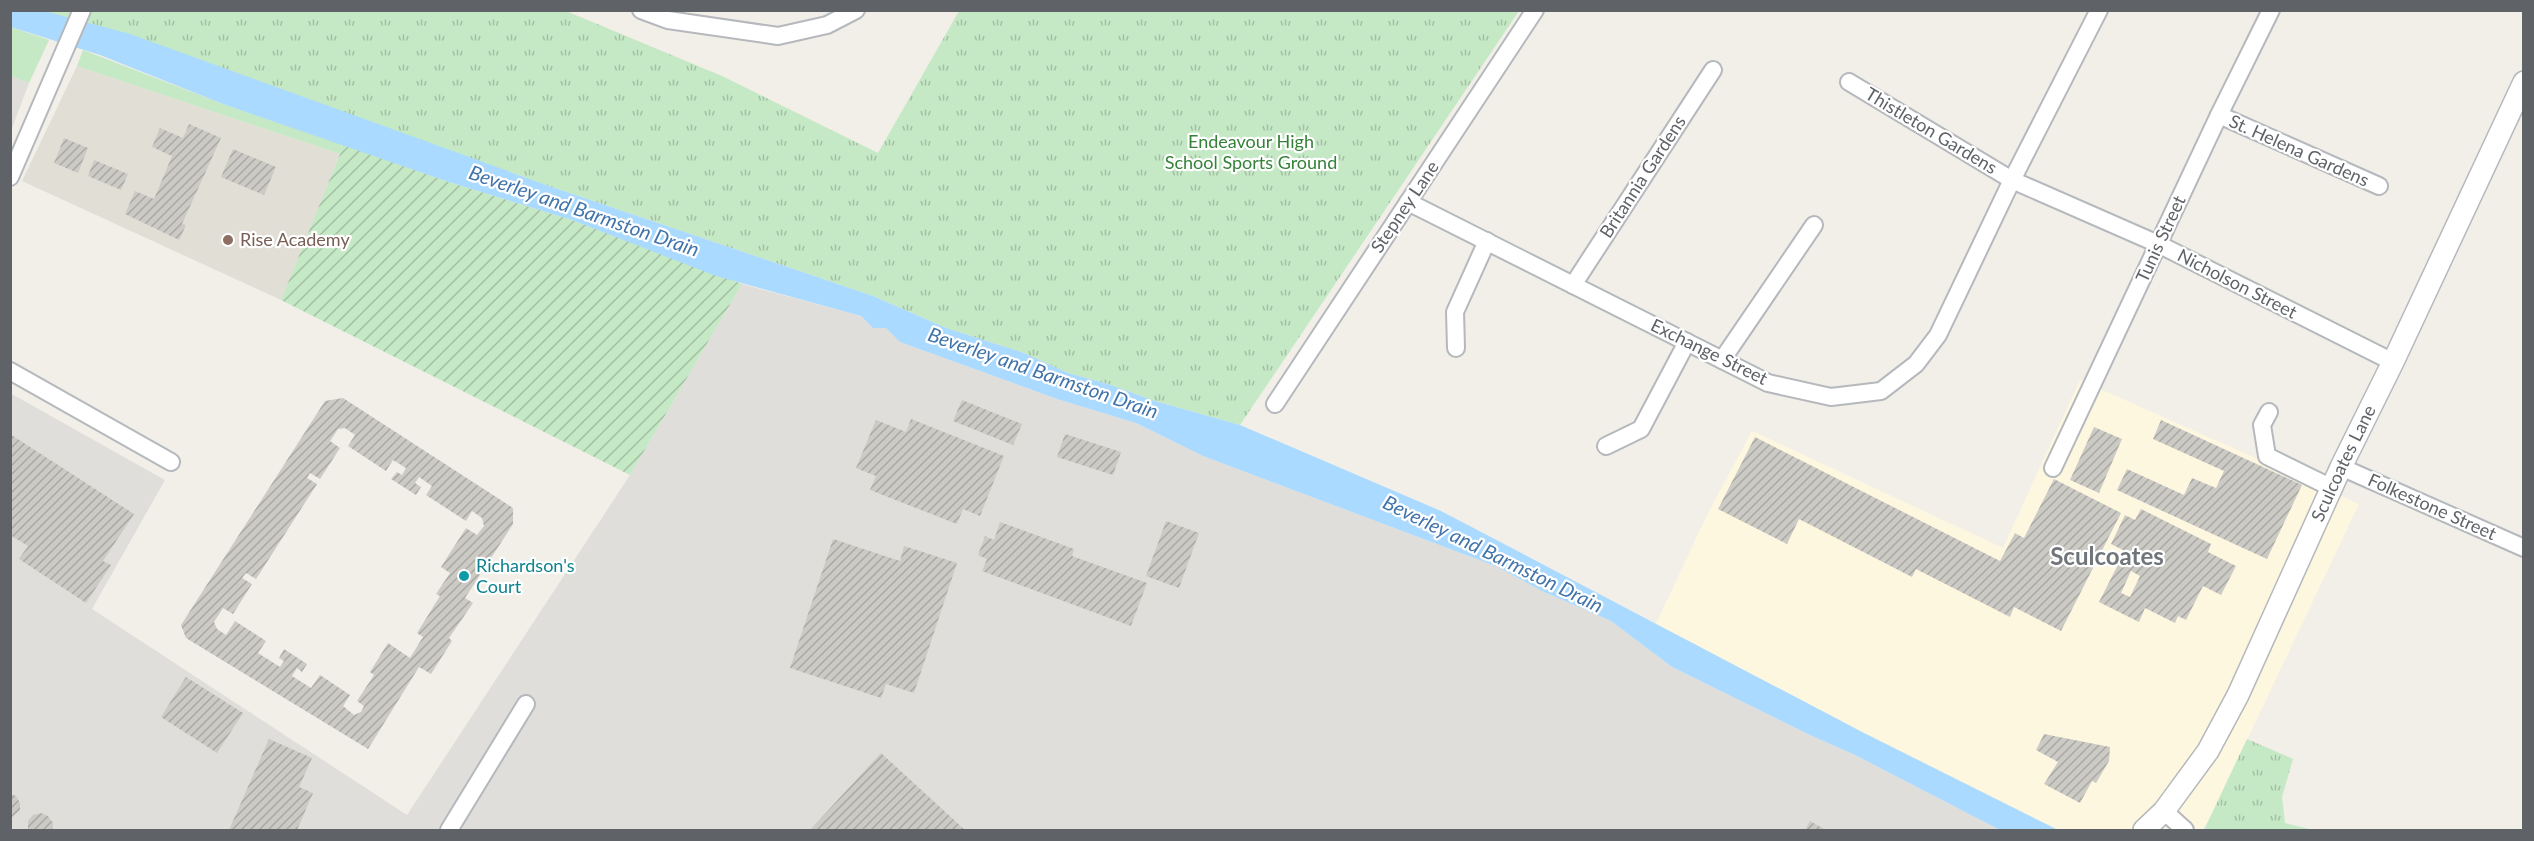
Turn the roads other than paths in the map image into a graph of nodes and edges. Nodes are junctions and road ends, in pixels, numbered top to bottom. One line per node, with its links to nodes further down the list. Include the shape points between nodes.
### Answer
1 (82, 10): 11 (street)
2 (641, 10): 3 (street, via 668,20 778,36 827,26)
3 (856, 10)
4 (1535, 10): 14 (street, Stepney Lane)
5 (2099, 10): 12 (street, Exchange Street)
6 (2271, 10): 10 (street, Tunis Street)
7 (1713, 70): 18 (street, Britannia Gardens)
8 (1849, 82): 12 (street, Thistleton Gardens)
9 (2523, 82): 22 (street, Sculcoates Lane)
10 (2219, 115): 13 (street, St. Helena Gardens); 17 (street, Tunis Street)
11 (10, 177)
12 (2012, 180): 17 (street, Nicholson Street); 21 (street, Exchange Street, via 1938,335 1916,364 1881,391 1831,397 1768,383)
13 (2379, 186)
14 (1408, 202): 16 (street, Exchange Street); 24 (street, Stepney Lane)
15 (1814, 225): 21 (street)
16 (1487, 241): 18 (street, Exchange Street); 20 (street, via 1455,312)
17 (2158, 244): 22 (street, Nicholson Street); 29 (street, Tunis Street)
18 (1573, 285): 19 (street, Exchange Street)
19 (1687, 342): 21 (street, Exchange Street); 26 (street, via 1641,429)
20 (1456, 348)
21 (1722, 360)
22 (2393, 362): 28 (street, Sculcoates Lane)
23 (10, 371): 27 (street)
24 (1275, 404)
25 (2270, 412): 30 (street, via 2262,425 2267,456)
26 (1606, 446)
27 (171, 462)
28 (2341, 467): 30 (street, Sculcoates Lane); 31 (street, Folkestone Street)
29 (2053, 468)
30 (2332, 488): 33 (street, Sculcoates Lane, via 2232,707 2208,752)
31 (2523, 548)
32 (526, 705): 34 (street)
33 (2164, 811): 35 (street, Sculcoates Lane); 36 (street)
34 (449, 831)
35 (2144, 831)
36 (2185, 831)

